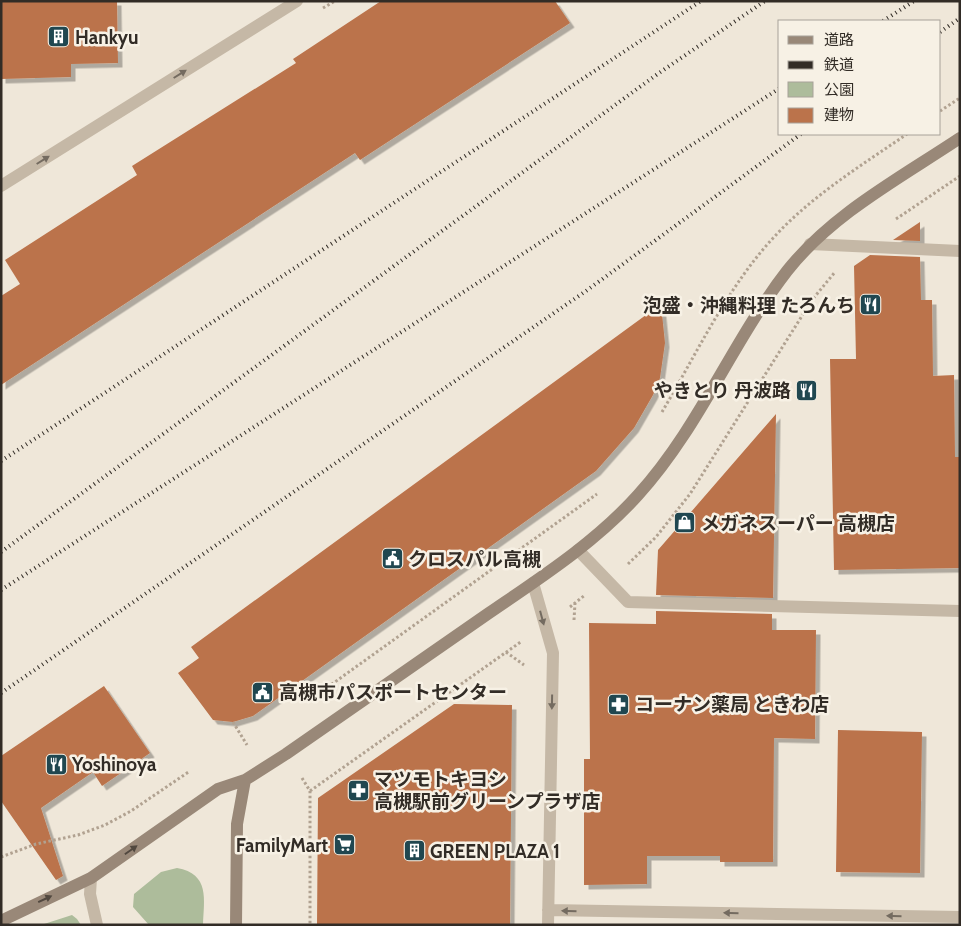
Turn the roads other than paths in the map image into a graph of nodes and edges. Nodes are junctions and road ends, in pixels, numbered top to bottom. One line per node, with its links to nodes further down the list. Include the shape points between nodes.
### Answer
1 (297, 1): 3 (street, one-way to 1)
2 (960, 138): 4 (street, via 852,210)
3 (1, 186)
4 (810, 244): 5 (street); 6 (street, via 772,292 706,402 662,466 636,497)
5 (960, 251)
6 (578, 550): 7 (street); 8 (street, via 628,602)
7 (533, 583): 9 (street); 11 (street, one-way to 11, via 553,653)
8 (960, 611)
9 (246, 780): 10 (street, one-way to 9, via 218,790); 15 (street, via 237,824)
10 (91, 878): 13 (street, one-way to 10); 14 (street, via 91,901)
11 (548, 910): 12 (street, one-way to 11); 16 (street)
12 (960, 917)
13 (1, 921)
14 (97, 925)
15 (236, 925)
16 (548, 925)

